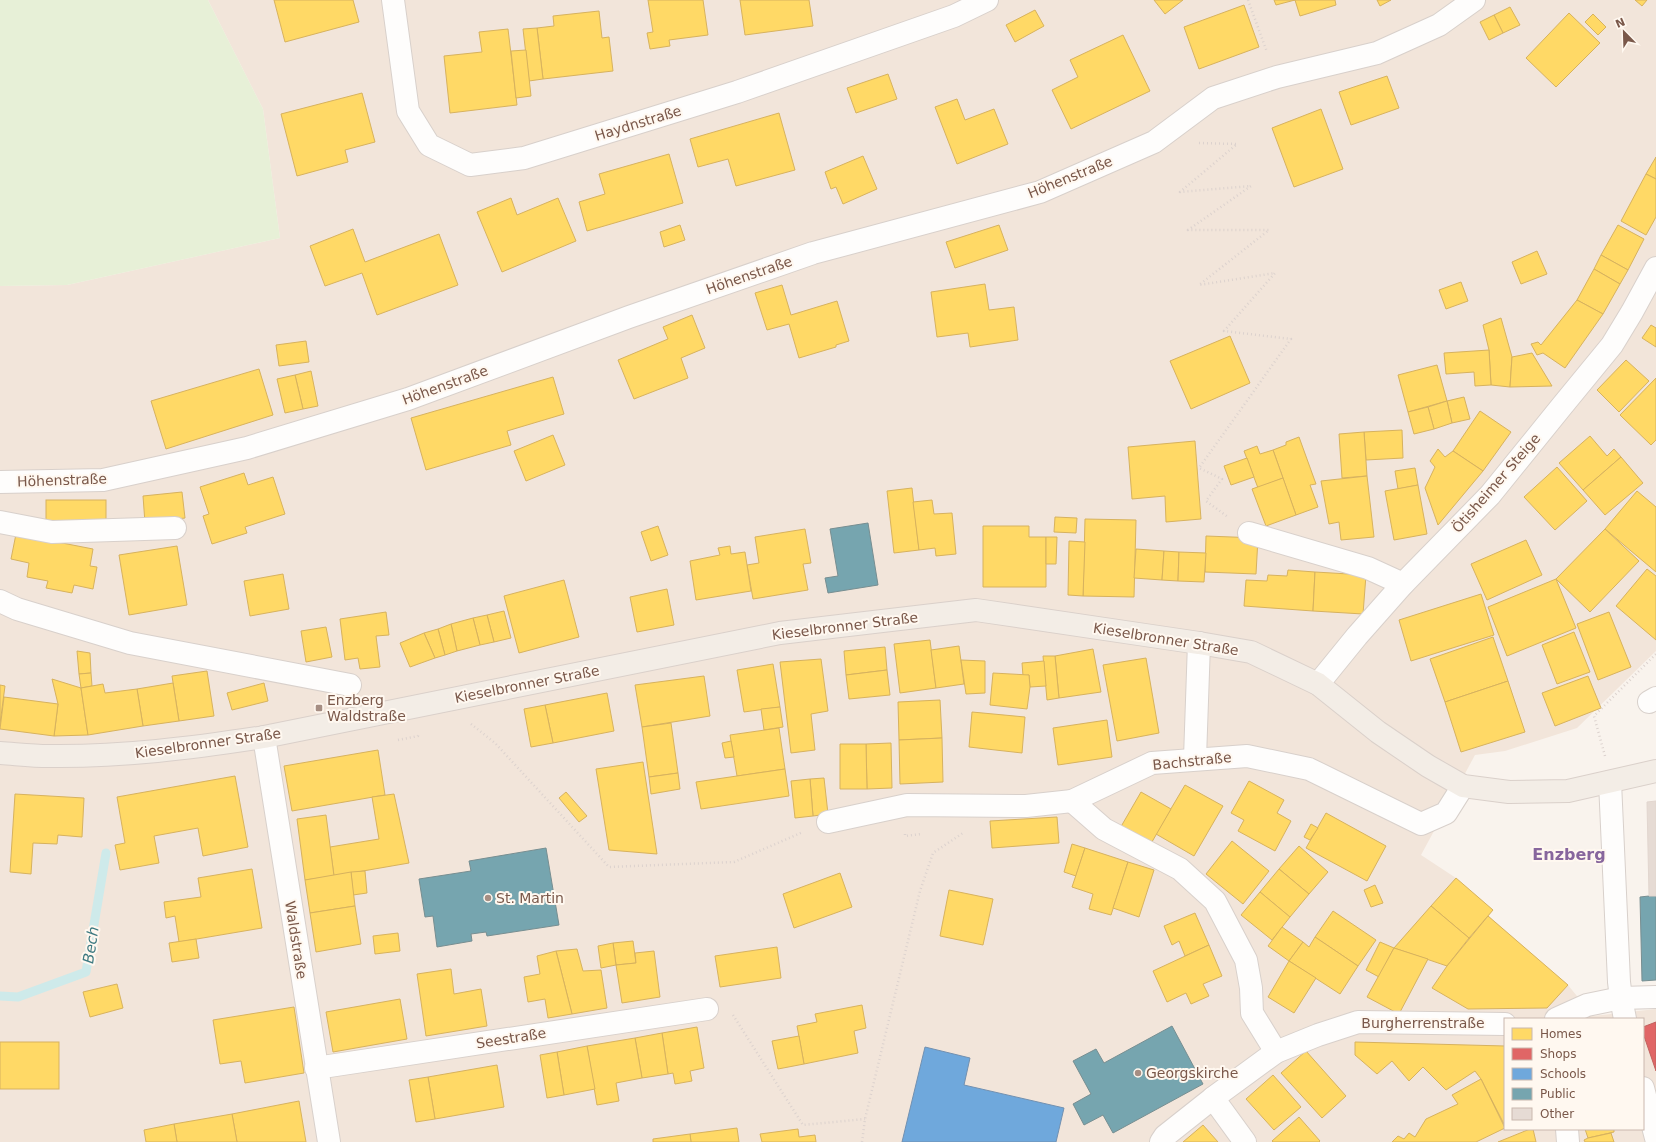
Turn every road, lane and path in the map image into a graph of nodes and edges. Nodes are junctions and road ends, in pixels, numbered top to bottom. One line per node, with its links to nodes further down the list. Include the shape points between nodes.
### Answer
1 (393, 0): 5 (street, Haydnstraße, via 408,111 429,145 470,165 524,158 737,92)
2 (987, 0): 5 (street, Haydnstraße)
3 (1248, 0): 6 (path)
4 (1474, 0): 6 (street, Höhenstraße, via 1439,25 1377,53)
5 (950, 8)
6 (1277, 77): 7 (street, Höhenstraße, via 1213,98)
7 (1154, 142): 9 (street, Höhenstraße, via 1040,192 813,253 629,317 408,399 247,448 103,480); 12 (path, via 1237,144 1180,192 1251,186 1188,230 1269,230 1199,285 1275,272 1224,331 1291,339 1199,468 1222,479 1206,501)
8 (1656, 268): 13 (street, Ötisheimer Steige, via 1612,344 1490,495)
9 (0, 482)
10 (0, 522): 11 (street, via 52,532)
11 (175, 528)
12 (1249, 533): 13 (street, via 1368,568)
13 (1404, 584): 17 (street, Ötisheimer Steige)
14 (0, 601): 18 (street, via 17,609 130,643)
15 (1199, 643): 17 (main road, Kieselbronner Straße, via 1251,652); 19 (main road, Kieselbronner Straße, via 976,610 780,633); 22 (street)
16 (1656, 654): 24 (path, via 1594,716)
17 (1318, 684): 25 (main road, Kieselbronner Straße, via 1378,732)
18 (350, 685)
19 (457, 698): 20 (main road, Kieselbronner Straße); 27 (path, via 465,718 495,744 608,867 734,862)
20 (264, 737): 21 (main road, Kieselbronner Straße, via 199,747 122,754); 38 (street, Waldstraße)
21 (0, 754)
22 (1195, 758): 25 (street, Bachstraße, via 1247,756 1312,763 1421,824 1446,813); 26 (street, Bachstraße, via 1152,763)
23 (1656, 771): 24 (main road, Kieselbronner Straße)
24 (1610, 782): 25 (main road, Kieselbronner Straße, via 1568,791 1509,792); 32 (street)
25 (1463, 786)
26 (1072, 801): 27 (street, Bachstraße, via 1026,806 907,805); 37 (street, via 1104,829 1180,869 1214,902 1246,960 1252,1013)
27 (828, 822)
28 (958, 832): 41 (path, via 966,831 933,853 920,891)
29 (928, 834): 30 (path)
30 (905, 836)
31 (1656, 996): 32 (street)
32 (1621, 998): 34 (street, via 1587,1005); 35 (street)
33 (707, 1009): 38 (street, Seestraße); 41 (path, via 729,1008 803,1125)
34 (1558, 1018)
35 (1625, 1018)
36 (1504, 1024): 37 (street, Burgherrenstraße, via 1358,1022)
37 (1276, 1052): 40 (street, Burgherrenstraße)
38 (316, 1068): 44 (street, Waldstraße)
39 (1644, 1092): 43 (street)
40 (1213, 1098): 46 (street, Burgherrenstraße); 47 (street)
41 (865, 1119): 45 (path)
42 (1567, 1130): 48 (street)
43 (1656, 1138)
44 (329, 1142)
45 (862, 1142)
46 (1161, 1142)
47 (1245, 1142)
48 (1568, 1142)

